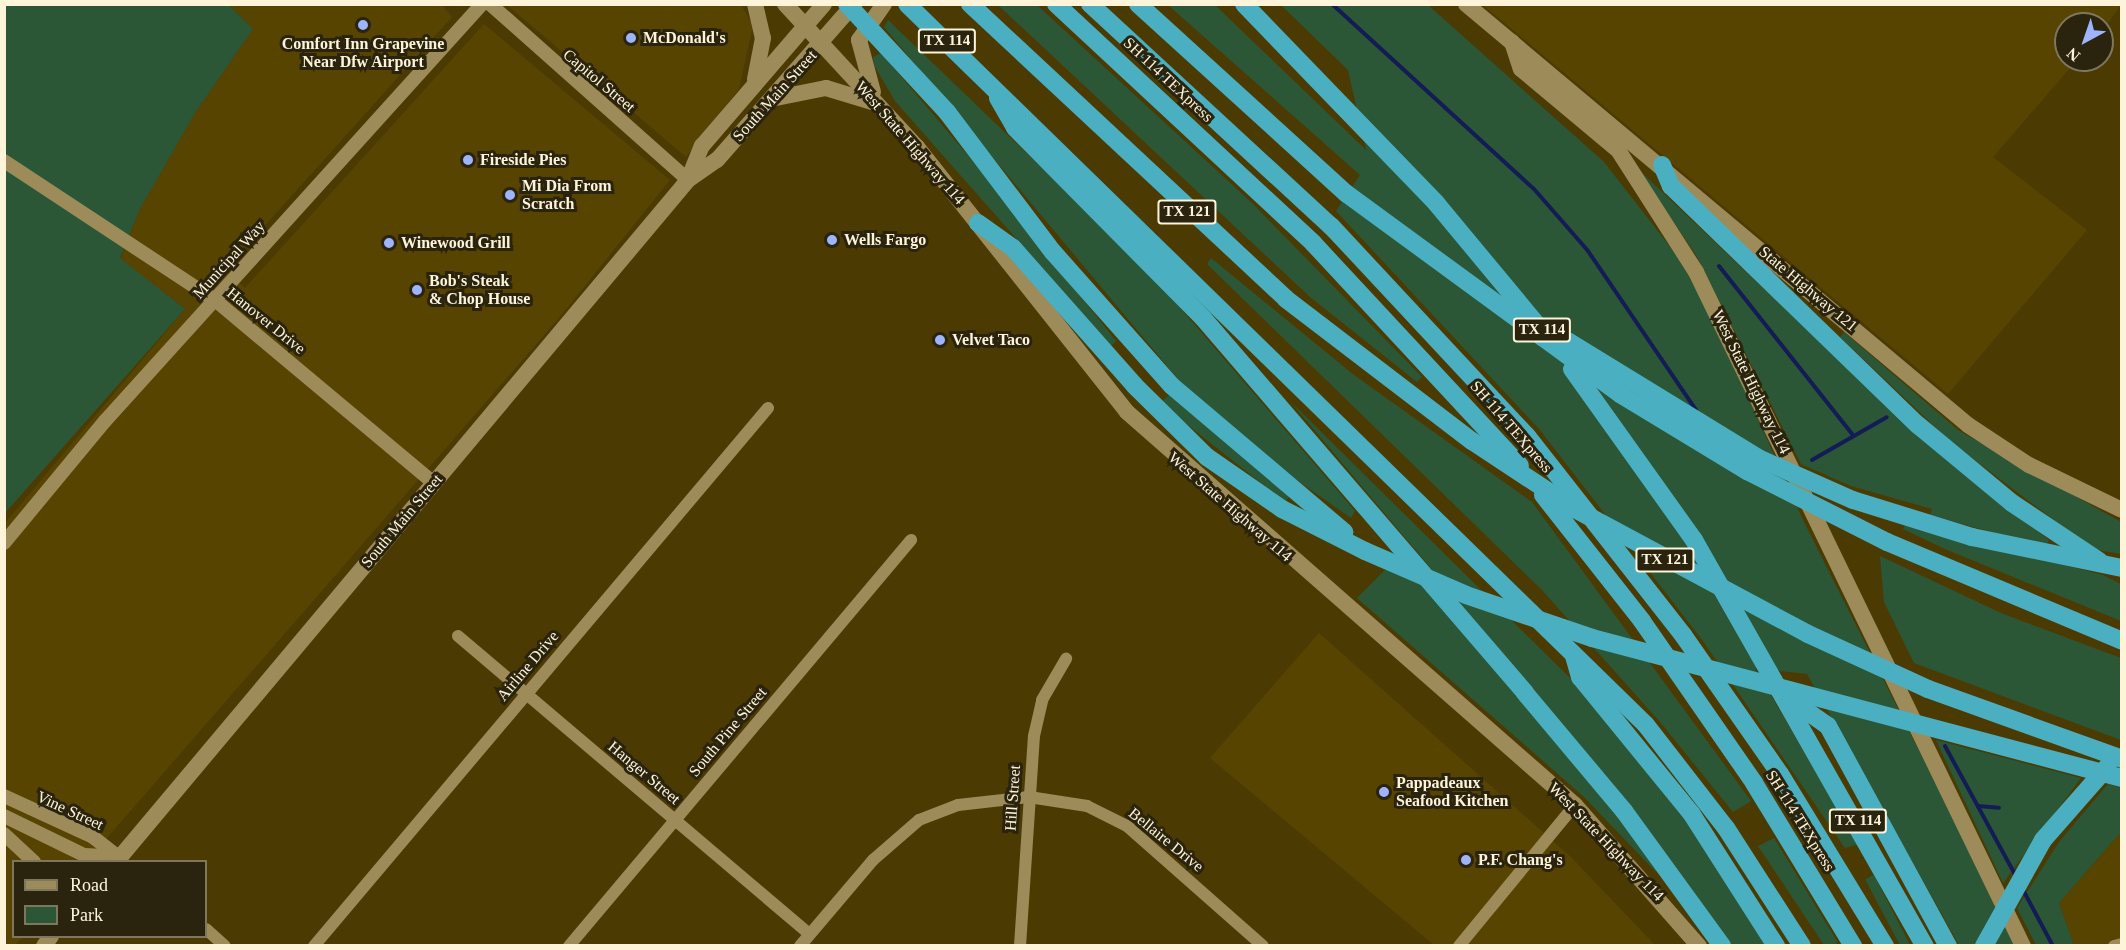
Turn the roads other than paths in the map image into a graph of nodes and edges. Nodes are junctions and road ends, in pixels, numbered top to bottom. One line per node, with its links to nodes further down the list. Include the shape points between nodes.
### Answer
1 (482, 4): 26 (street, Municipal Way)
2 (490, 4): 24 (street, Capitol Street)
3 (755, 4): 19 (main road, via 763,38)
4 (785, 4): 15 (main road, West State Highway 114)
5 (824, 4): 15 (main road, South Main Street)
6 (884, 4): 21 (main road, via 861,33 859,55)
7 (907, 4): 18 (highway, TX 114)
8 (970, 4): 43 (highway, TX 121, via 1214,237 1419,403 1575,509 1686,572 1928,689)
9 (1056, 4): 67 (highway, SH 114 TEXpress, via 1313,243 1501,442 1642,621 1754,783)
10 (1090, 4): 68 (highway, SH 114 TEXpress, via 1331,226 1527,435 1696,654 1806,814)
11 (1138, 4): 27 (highway, via 1347,194)
12 (1244, 4): 41 (highway, TX 114, via 1436,203 1601,404 1694,540)
13 (1466, 4): 16 (main road)
14 (849, 8): 17 (main road, South Main Street); 33 (highway, via 947,111 1053,252 1172,386)
15 (807, 26): 17 (main road, West State Highway 114); 19 (main road, South Main Street)
16 (1512, 42): 23 (main road, State Highway 121); 72 (main road, West State Highway 114, via 1521,69 1618,150 1696,272)
17 (822, 43): 20 (main road, South Main Street); 21 (main road, West State Highway 114)
18 (986, 78): 38 (highway, TX 114); 64 (highway, via 1015,128 1203,318 1525,693 1624,810)
19 (754, 83): 24 (main road, South Main Street, via 702,146)
20 (771, 99): 21 (main road, via 826,88); 24 (main road, South Main Street, via 717,160)
21 (878, 104): 25 (main road, West State Highway 114)
22 (4, 161): 26 (street, Hanover Drive)
23 (1662, 165): 30 (main road, State Highway 121, via 1968,425 2029,465); 35 (highway, via 1671,186 1926,432 2012,503)
24 (688, 180): 29 (main road, South Main Street)
25 (978, 223): 33 (highway, via 1013,248 1134,386 1208,457 1274,504); 47 (main road, West State Highway 114, via 1071,348 1155,441)
26 (215, 300): 29 (street, Hanover Drive); 32 (street, Municipal Way)
27 (1534, 336): 34 (highway, via 1569,342 1758,458 1852,500 1972,537); 37 (highway, via 1693,439 1887,542)
28 (768, 408): 40 (street, Airline Drive)
29 (434, 483): 52 (main road, South Main Street)
30 (2121, 510)
31 (911, 540): 49 (street, South Pine Street)
32 (4, 543)
33 (1365, 551): 44 (highway, via 1548,624)
34 (2121, 568)
35 (2121, 574)
36 (458, 636): 40 (street, Hanger Street)
37 (2121, 641)
38 (1572, 651): 65 (highway, via 1581,677 1691,813); 66 (highway, TX 114, via 1686,773)
39 (1066, 659): 46 (street, Hill Street, via 1038,714)
40 (526, 694): 49 (street, Hanger Street); 57 (street, Airline Drive)
41 (1787, 698): 69 (highway, TX 114); 70 (highway, via 1828,726)
42 (2121, 752): 71 (highway, via 2043,840)
43 (2121, 759)
44 (2121, 778)
45 (4, 796): 52 (street, Vine Street, via 93,837)
46 (1029, 797): 54 (street, Bellaire Drive, via 958,805 919,820 873,860); 60 (street, Hill Street); 61 (street, Bellaire Drive, via 1087,806 1126,826)
47 (1575, 805): 62 (street); 63 (main road, West State Highway 114)
48 (4, 816): 52 (street, Vine Street, via 84,855)
49 (675, 820): 54 (street, Hanger Street); 58 (street, South Pine Street)
50 (4, 834): 51 (street)
51 (33, 860)
52 (120, 860)
53 (207, 930): 56 (street)
54 (809, 934): 59 (street, Bellaire Drive)
55 (2121, 944): 73 (street)
56 (225, 945)
57 (314, 945)
58 (569, 945)
59 (800, 945)
60 (1020, 945)
61 (1263, 945)
62 (1459, 945)
63 (1698, 945)
64 (1722, 945)
65 (1776, 945)
66 (1802, 945)
67 (1852, 945)
68 (1885, 945)
69 (1925, 945)
70 (1948, 945)
71 (1984, 945)
72 (2022, 945)
73 (2114, 945)

